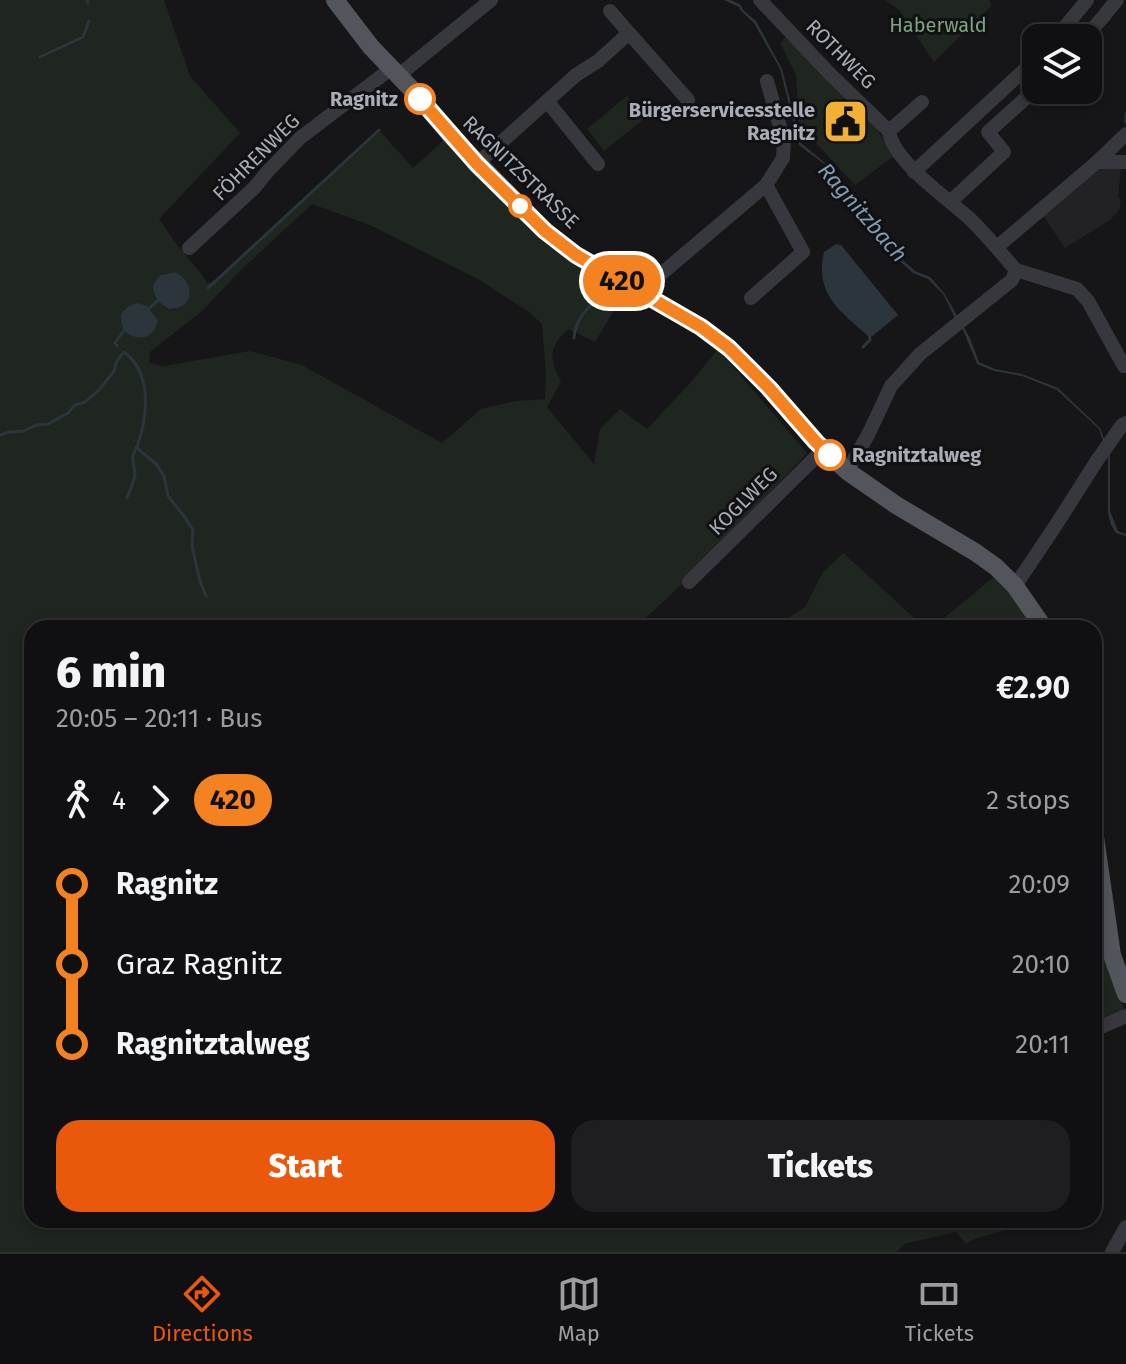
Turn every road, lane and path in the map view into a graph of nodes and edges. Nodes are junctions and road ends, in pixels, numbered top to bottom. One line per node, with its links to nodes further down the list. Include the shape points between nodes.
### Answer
1 (335, 0): 10 (main road, RAGNITZSTRASSE)
2 (491, 0): 10 (street, FÖHRENWEG)
3 (760, 0): 17 (street, ROTHWEG)
4 (1087, 0): 7 (street)
5 (1117, 0): 8 (street)
6 (610, 11): 9 (street)
7 (1067, 24)
8 (1096, 24)
9 (629, 33): 13 (street); 14 (street)
10 (395, 71): 21 (main road, RAGNITZSTRASSE); 27 (street, FÖHRENWEG, via 300,138)
11 (1022, 72): 23 (street)
12 (767, 81): 24 (street, via 784,141 783,158)
13 (688, 100)
14 (547, 101): 21 (street); 22 (street)
15 (922, 102): 17 (street)
16 (1022, 102): 25 (street, via 988,132 1004,152)
17 (890, 134): 23 (street, ROTHWEG)
18 (1126, 134): 19 (street)
19 (1097, 162): 20 (street); 26 (street)
20 (1126, 162)
21 (477, 164): 29 (main road, RAGNITZSTRASSE, via 555,239)
22 (598, 164)
23 (914, 172): 25 (street, ROTHWEG)
24 (766, 185): 29 (street); 30 (street, via 803,252)
25 (950, 202): 26 (street, ROTHWEG)
26 (997, 247): 28 (street, ROTHWEG)
27 (189, 248)
28 (1016, 270): 31 (street, via 1081,292); 34 (street, via 1012,280 920,354 891,386)
29 (641, 291): 33 (main road, RAGNITZSTRASSE, via 729,348)
30 (751, 298)
31 (1126, 366)
32 (1126, 423): 36 (street)
33 (824, 449): 34 (main road, RAGNITZSTRASSE); 35 (street, KOGLWEG)
34 (847, 471): 36 (main road, RAGNITZSTRASSE, via 975,552)
35 (689, 582)
36 (1015, 586): 37 (main road, RAGNITZSTRASSE)
37 (1038, 620)
38 (1102, 870): 39 (main road)
39 (1119, 954): 40 (main road)
40 (1126, 994)
41 (1126, 1016): 42 (street)
42 (1102, 1026)
43 (1126, 1227): 44 (street)
44 (1112, 1252)

